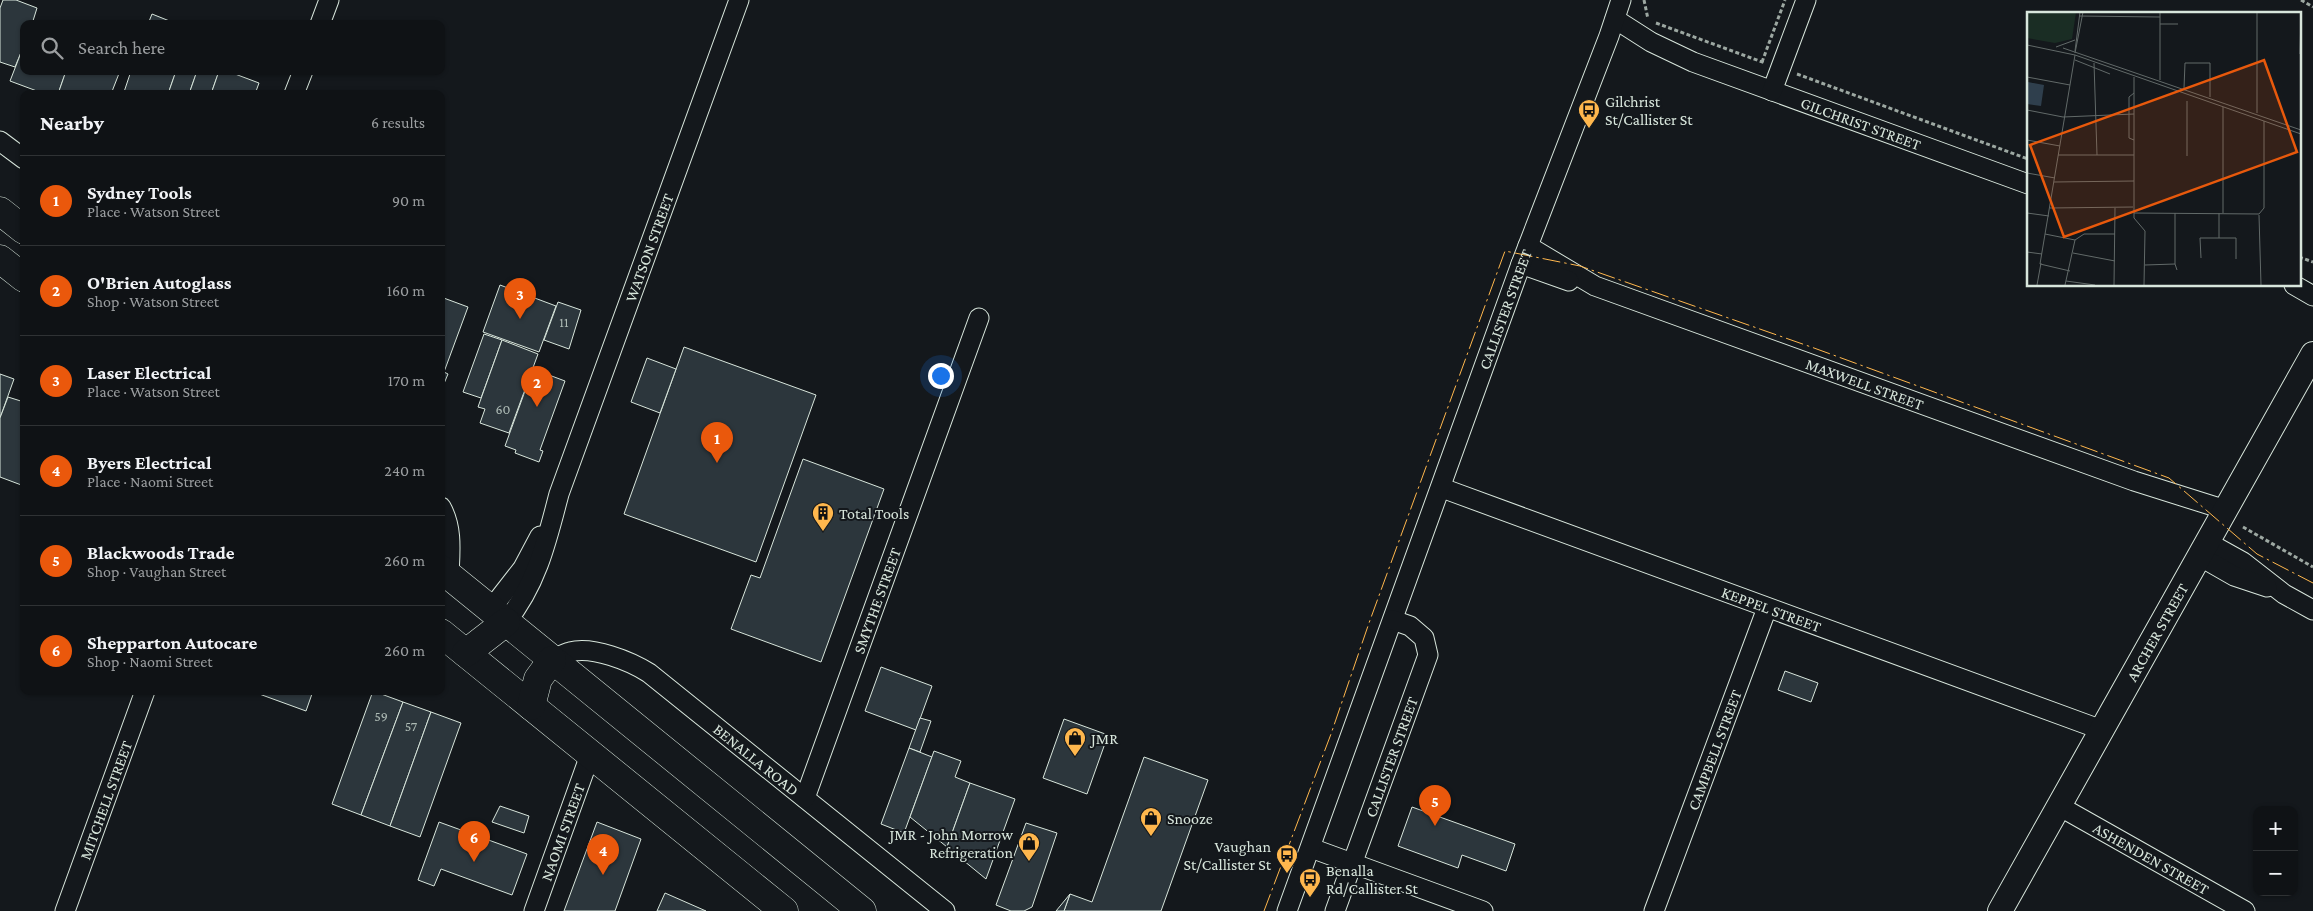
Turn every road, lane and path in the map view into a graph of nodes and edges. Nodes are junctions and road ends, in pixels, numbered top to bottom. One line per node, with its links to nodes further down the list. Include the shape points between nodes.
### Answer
1 (329, 0): 9 (street)
2 (739, 0): 44 (street, WATSON STREET, via 559,494 542,559 518,608)
3 (1621, 0): 10 (street, CALLISTER STREET)
4 (1644, 0): 11 (path, via 1648,20)
5 (1785, 0): 11 (path)
6 (1806, 0): 13 (street)
7 (2301, 0): 8 (path)
8 (2313, 7)
9 (322, 20)
10 (1612, 27): 16 (street, GILCHRIST STREET, via 1670,58 1693,62); 23 (street, CALLISTER STREET)
11 (1762, 62): 13 (path)
12 (1799, 66): 13 (path)
13 (1788, 72): 16 (street); 19 (path)
14 (301, 75): 15 (street)
15 (296, 90)
16 (1772, 91): 20 (street, GILCHRIST STREET)
17 (0, 140): 18 (street)
18 (20, 156)
19 (2027, 159)
20 (2027, 184)
21 (0, 211): 22 (highway)
22 (20, 227)
23 (1528, 246): 27 (street, CALLISTER STREET); 31 (street, MAXWELL STREET)
24 (2300, 258): 26 (path)
25 (0, 259): 28 (highway)
26 (2313, 262)
27 (1521, 264): 31 (street, MAXWELL STREET, via 1574,283); 36 (street, CALLISTER STREET)
28 (20, 275)
29 (2300, 281): 30 (street)
30 (2313, 285)
31 (1594, 286): 39 (street, MAXWELL STREET, via 2134,481)
32 (2296, 286): 33 (street)
33 (2313, 296)
34 (979, 318): 53 (street, SMYTHE STREET)
35 (2313, 354): 39 (main road, ARCHER STREET)
36 (1442, 488): 42 (street, KEPPEL STREET); 45 (street, CALLISTER STREET)
37 (445, 514): 41 (street, via 450,538)
38 (2243, 527): 40 (path)
39 (2212, 533): 43 (street, MAXWELL STREET, via 2284,594); 51 (main road, ARCHER STREET)
40 (2313, 567)
41 (445, 573): 44 (highway)
42 (1767, 608): 51 (street, KEPPEL STREET); 65 (street, CAMPBELL STREET)
43 (2313, 610)
44 (499, 616): 47 (highway); 48 (highway)
45 (1393, 620): 55 (street, CALLISTER STREET); 56 (street, CALLISTER STREET, via 1410,626 1424,638 1428,655)
46 (445, 636): 47 (highway)
47 (466, 653): 50 (highway)
48 (552, 660): 50 (highway, via 538,678); 53 (street, BENALLA ROAD, via 571,651 579,651 630,662 649,673); 60 (highway)
49 (144, 695): 57 (street, MITCHELL STREET)
50 (531, 706): 52 (highway)
51 (2102, 730): 54 (main road, ARCHER STREET)
52 (590, 755): 58 (street, NAOMI STREET); 59 (highway)
53 (804, 798): 61 (street, BENALLA ROAD)
54 (2059, 806): 66 (main road, ARCHER STREET); 67 (street, ASHENDEN STREET)
55 (1310, 848): 56 (street); 62 (street, CALLISTER STREET)
56 (1353, 864): 63 (street, CALLISTER STREET); 64 (street)
57 (65, 911)
58 (534, 911)
59 (784, 911)
60 (862, 911)
61 (945, 911)
62 (1288, 911)
63 (1335, 911)
64 (1483, 911)
65 (1655, 911)
66 (2000, 911)
67 (2245, 911)

